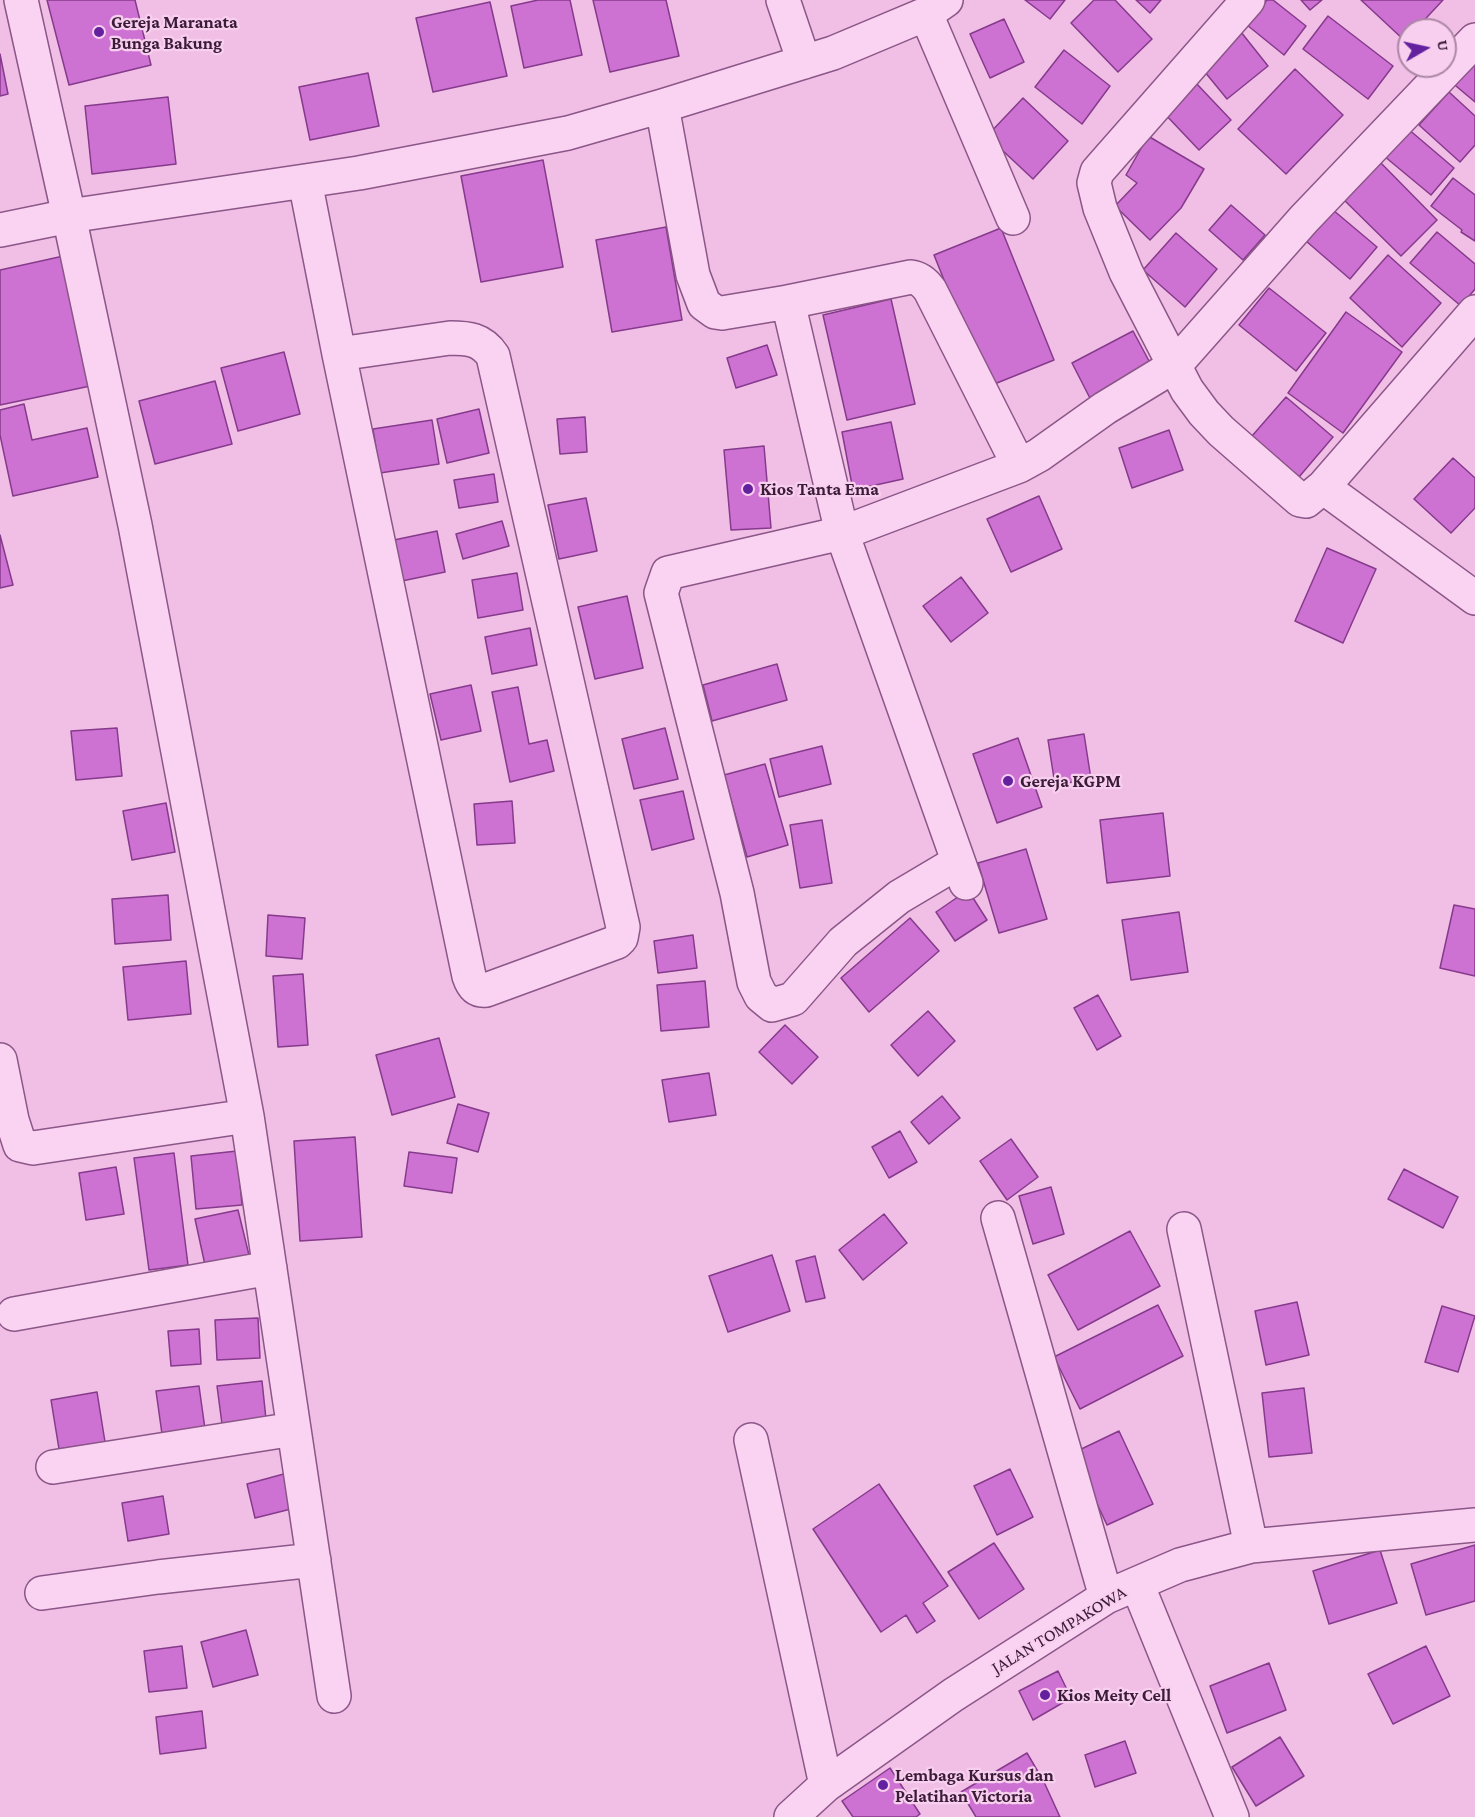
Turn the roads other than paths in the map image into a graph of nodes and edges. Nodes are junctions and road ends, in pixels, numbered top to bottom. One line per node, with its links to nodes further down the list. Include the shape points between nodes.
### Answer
1 (21, 0): 9 (street)
2 (783, 0): 6 (street)
3 (1248, 0): 15 (street, via 1097,172 1094,183 1126,272)
4 (936, 7): 6 (street); 10 (street)
5 (1475, 40): 15 (street, via 1304,219)
6 (804, 62): 7 (street)
7 (662, 106): 8 (street, via 568,134); 12 (street, via 689,259 704,304 722,313)
8 (306, 180): 9 (street); 14 (street)
9 (69, 216): 11 (street); 21 (street, via 135,525)
10 (1013, 218)
11 (0, 230)
12 (788, 302): 16 (street, via 907,278 922,282 930,290); 18 (street)
13 (1475, 312): 17 (street)
14 (339, 354): 14 (street, via 468,338 481,342 495,367 623,927 617,942 486,990 474,986 469,976)
15 (1174, 366): 16 (street); 17 (street, via 1204,413 1300,500 1306,501)
16 (1019, 466): 18 (street)
17 (1323, 487): 19 (street)
18 (842, 533): 18 (street, via 962,873 899,897 843,942 793,999 772,1005 761,996 754,982 737,893 661,593 668,573)
19 (1475, 598)
20 (0, 1060): 21 (street, via 20,1145 33,1148)
21 (247, 1116): 24 (street)
22 (998, 1218): 34 (street)
23 (1184, 1229): 30 (street)
24 (270, 1268): 25 (street); 26 (street)
25 (14, 1314)
26 (294, 1429): 28 (street); 31 (street)
27 (752, 1440): 36 (street)
28 (52, 1467)
29 (1475, 1525): 30 (street, JALAN TOMPAKOWA)
30 (1251, 1546): 32 (street, JALAN TOMPAKOWA, via 1180,1565)
31 (314, 1560): 33 (street); 35 (street)
32 (1137, 1584): 34 (street, JALAN TOMPAKOWA); 38 (street)
33 (42, 1593)
34 (1106, 1597): 36 (street, JALAN TOMPAKOWA, via 953,1695)
35 (334, 1696)
36 (826, 1785): 37 (street, JALAN TOMPAKOWA)
37 (791, 1817)
38 (1232, 1817)

